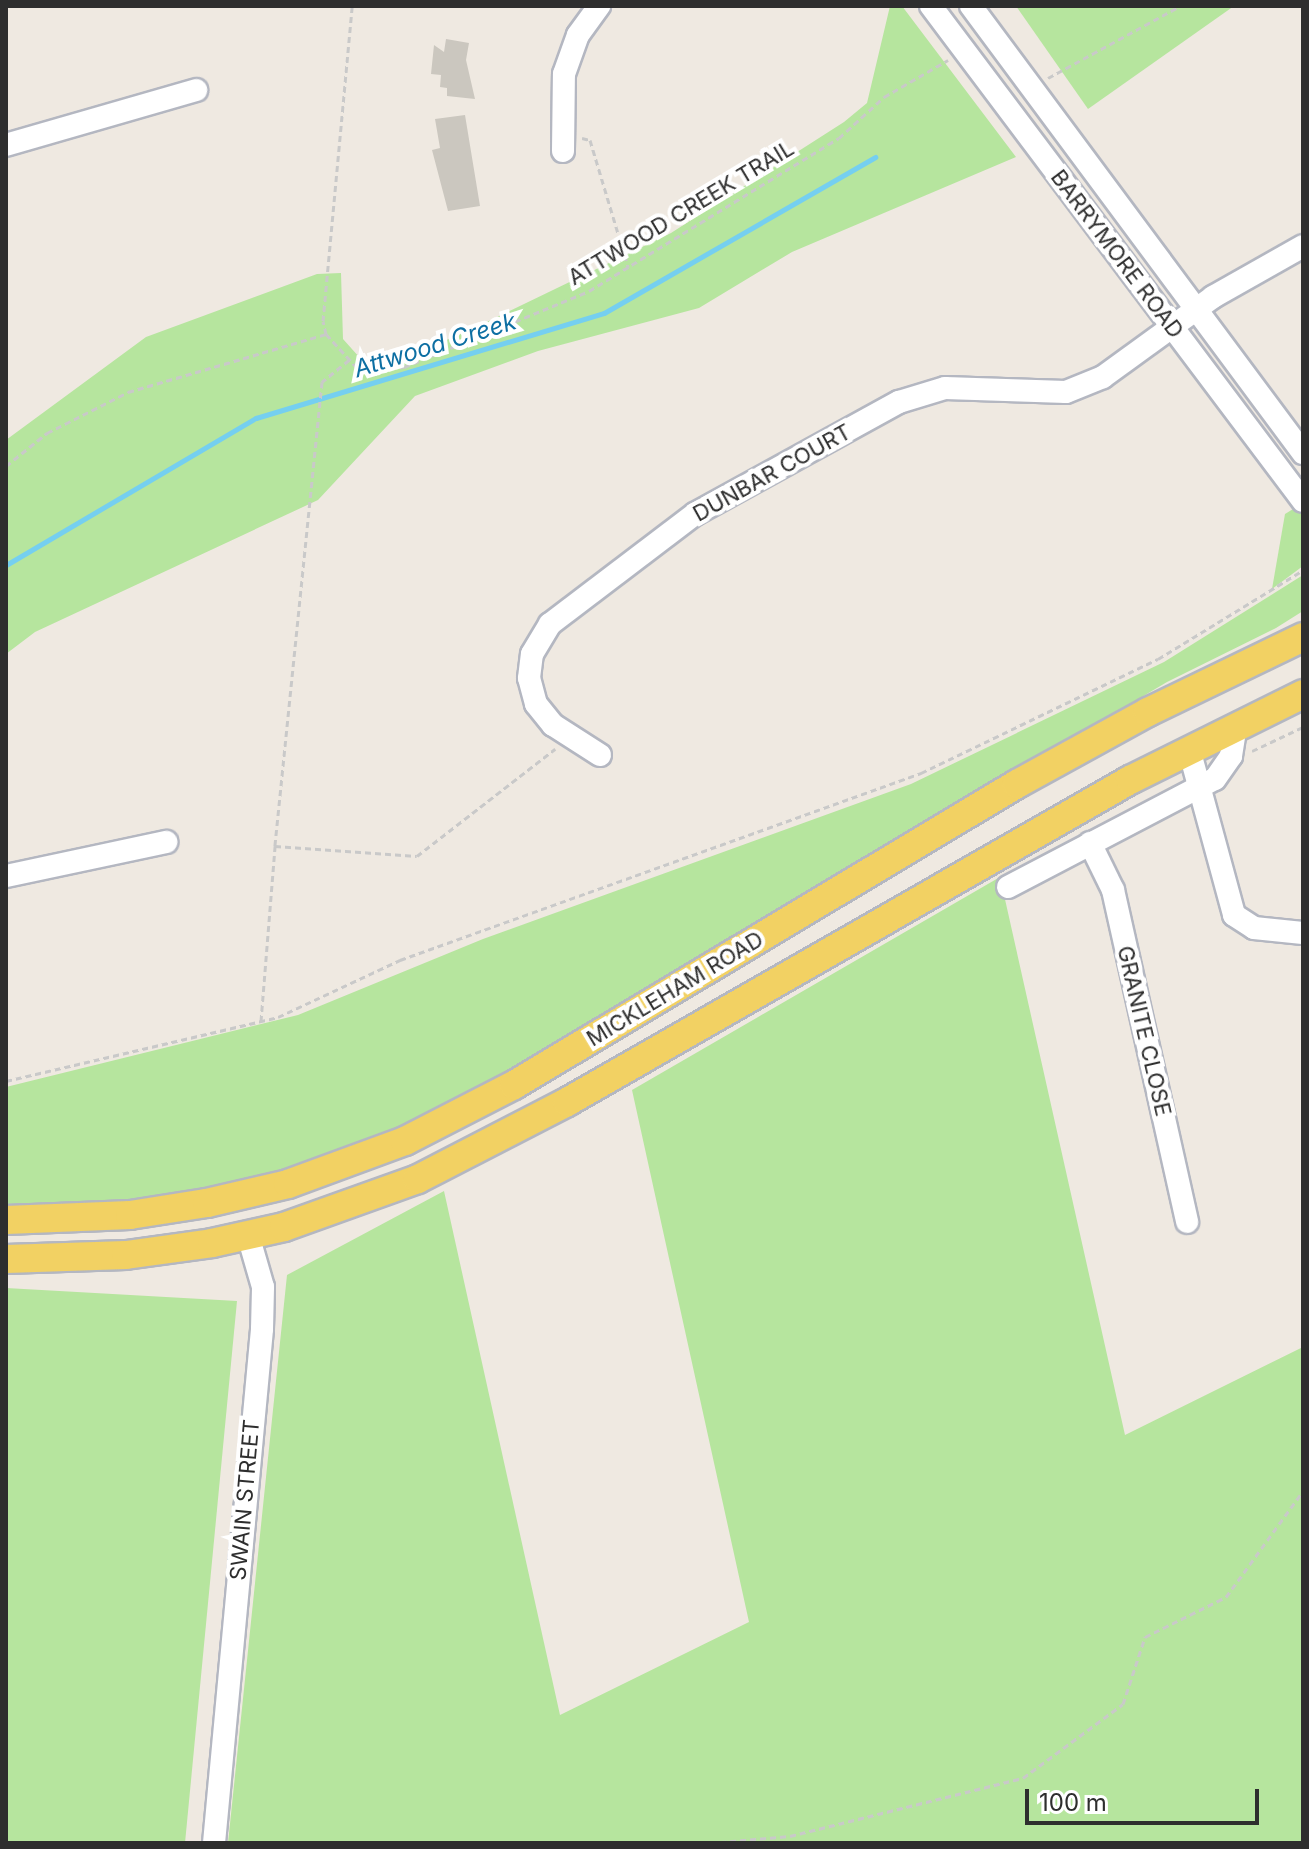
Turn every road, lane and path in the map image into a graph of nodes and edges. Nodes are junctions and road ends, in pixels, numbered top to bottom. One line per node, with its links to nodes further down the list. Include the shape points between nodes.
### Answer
1 (352, 6): 15 (path, via 323,321)
2 (599, 6): 9 (street, via 578,35 564,74)
3 (931, 6): 6 (street, BARRYMORE ROAD)
4 (971, 6): 13 (street, BARRYMORE ROAD)
5 (1180, 6): 7 (path)
6 (964, 50): 12 (path, ATTWOOD CREEK TRAIL, via 884,97 839,138); 14 (street, BARRYMORE ROAD)
7 (1048, 78)
8 (196, 90): 10 (street)
9 (563, 142): 12 (path, via 590,140)
10 (6, 145)
11 (1303, 246): 13 (street, DUNBAR COURT)
12 (628, 267): 16 (path, ATTWOOD CREEK TRAIL, via 589,291 404,367 360,371)
13 (1197, 308): 14 (street, DUNBAR COURT); 17 (street, BARRYMORE ROAD)
14 (1172, 328): 19 (street, BARRYMORE ROAD); 27 (street, DUNBAR COURT, via 1103,377 1066,392 972,387 899,402 695,514 550,624 532,654 529,678 536,704)
15 (326, 334): 16 (path); 18 (path, via 128,392 47,433)
16 (349, 360): 34 (path, via 322,382)
17 (1303, 453)
18 (6, 466)
19 (1303, 501)
20 (1303, 570): 38 (path, via 1158,659 921,773 400,960)
21 (1303, 622): 23 (street)
22 (1303, 637): 23 (main road, MICKLEHAM ROAD)
23 (1273, 650): 40 (main road, MICKLEHAM ROAD, via 1017,784 514,1085 405,1141 288,1184 229,1199 130,1215)
24 (1303, 694): 25 (main road, MICKLEHAM ROAD)
25 (1236, 726): 28 (main road, MICKLEHAM ROAD); 31 (street, via 1225,770)
26 (1303, 727): 29 (path)
27 (570, 736): 30 (street, DUNBAR COURT); 34 (path, via 417,856)
28 (1189, 749): 31 (street); 35 (main road, MICKLEHAM ROAD)
29 (1248, 754)
30 (600, 755)
31 (1202, 785): 33 (street); 37 (street, via 1234,915 1254,928)
32 (166, 842): 36 (street)
33 (1090, 843): 35 (street, via 1016,882); 41 (street, GRANITE CLOSE, via 1113,890)
34 (275, 846): 38 (path)
35 (1004, 849): 42 (main road, MICKLEHAM ROAD, via 468,1156 373,1198)
36 (6, 876)
37 (1303, 933)
38 (261, 1021): 39 (path)
39 (6, 1081)
40 (6, 1220)
41 (1187, 1222)
42 (248, 1235): 43 (main road, MICKLEHAM ROAD, via 126,1255); 45 (street, SWAIN STREET, via 263,1287 262,1329)
43 (12, 1260)
44 (1303, 1491): 46 (path, via 1226,1597 1145,1637 1123,1704 1023,1778 790,1836)
45 (214, 1843)
46 (710, 1843)

